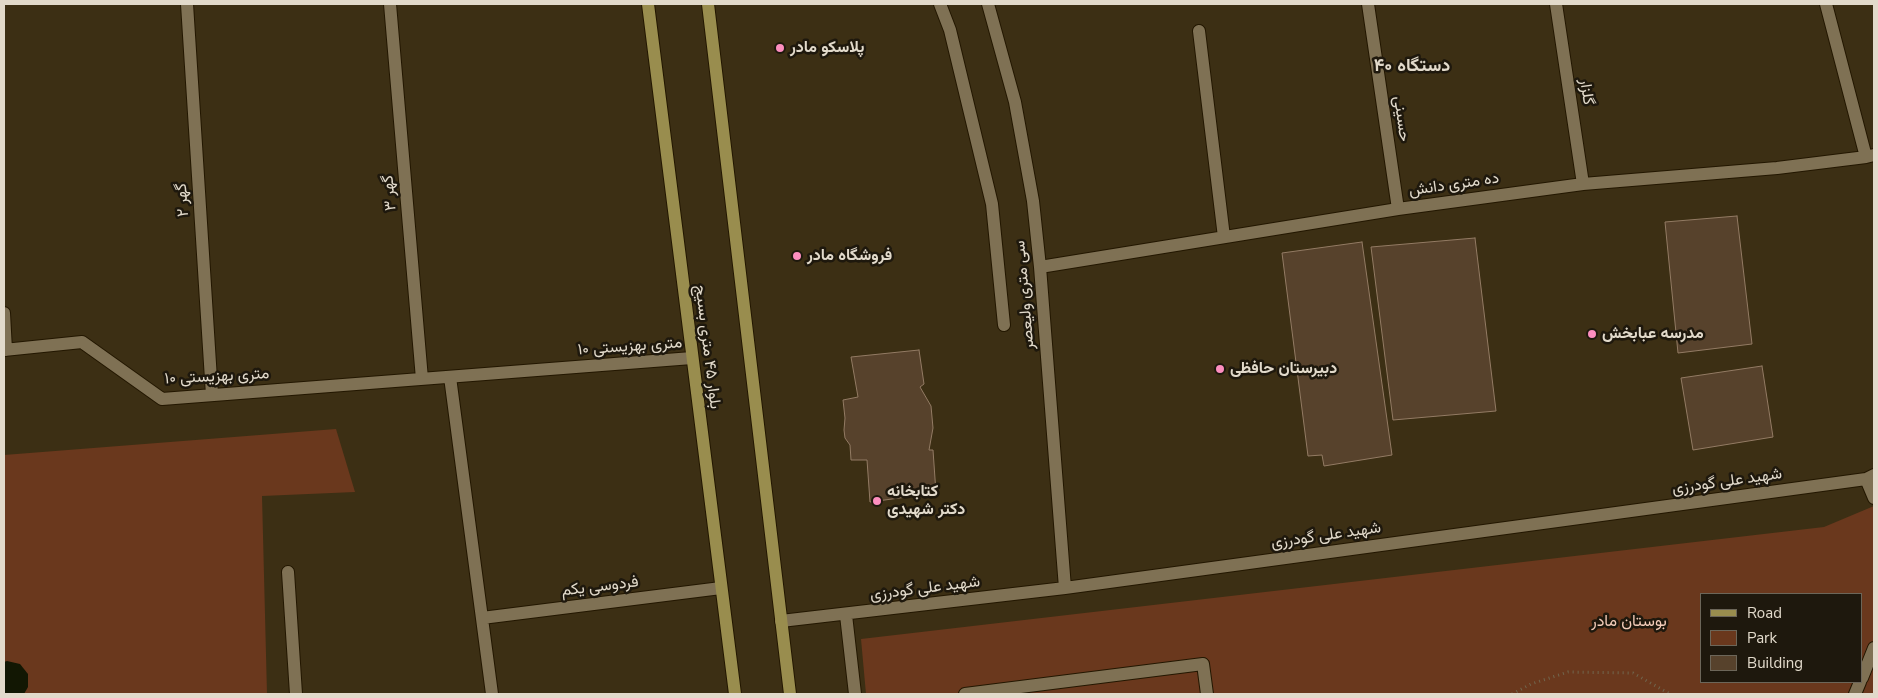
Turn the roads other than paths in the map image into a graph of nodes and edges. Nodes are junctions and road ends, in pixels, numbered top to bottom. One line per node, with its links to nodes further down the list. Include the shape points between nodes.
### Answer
1 (187, 4): 22 (street, گهر ۲)
2 (390, 4): 21 (street, گهر ۳)
3 (648, 4): 19 (main road, بلوار ۴۵ متری بسیج)
4 (708, 4): 30 (main road)
5 (940, 4): 17 (street, via 950,30 992,204)
6 (988, 4): 15 (street, سی متری ولیعصر, via 1015,102)
7 (1368, 4): 13 (street, حسینی)
8 (1556, 4): 12 (street, گلزار)
9 (1826, 4): 11 (street)
10 (1199, 31): 14 (street)
11 (1870, 156): 12 (street, ده متری دانش, via 1777,168)
12 (1583, 184): 13 (street, ده متری دانش)
13 (1398, 209): 14 (street, ده متری دانش)
14 (1224, 237): 15 (street, ده متری دانش)
15 (1040, 267): 27 (street, سی متری ولیعصر)
16 (4, 313): 18 (street)
17 (1004, 325)
18 (5, 350): 22 (street, ۱۰ متری بهزیستی, via 82,342 162,399)
19 (692, 358): 20 (street, ۱۰ متری بهزیستی); 26 (main road, بلوار ۴۵ متری بسیج)
20 (450, 377): 21 (street, ۱۰ متری بهزیستی); 29 (street)
21 (422, 379): 22 (street, ۱۰ متری بهزیستی)
22 (212, 395)
23 (1870, 477): 24 (street); 27 (street, شهید علی گودرزی)
24 (1874, 498)
25 (288, 572): 33 (street)
26 (722, 588): 29 (street, فردوسی یکم); 35 (main road, بلوار ۴۵ متری بسیج)
27 (1065, 588): 28 (street, شهید علی گودرزی)
28 (846, 615): 30 (street, شهید علی گودرزی); 37 (street)
29 (482, 618): 34 (street)
30 (781, 621): 36 (main road)
31 (1874, 648): 32 (street)
32 (1863, 675)
33 (296, 694)
34 (492, 694)
35 (735, 694)
36 (790, 694)
37 (855, 694)
38 (965, 694): 39 (street, via 1203,664)
39 (1207, 694)

